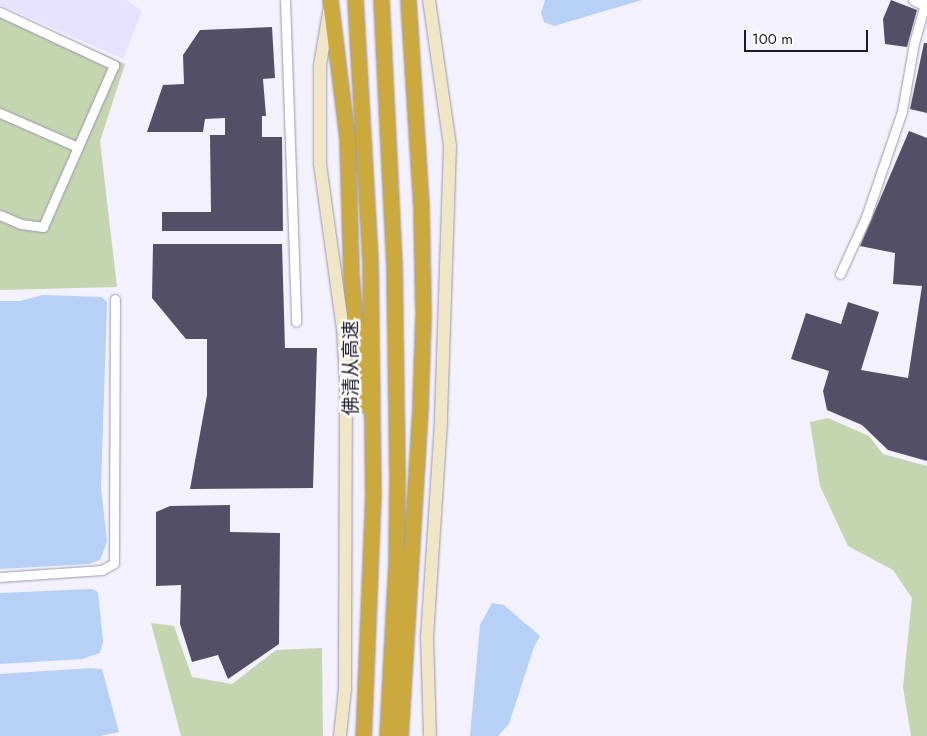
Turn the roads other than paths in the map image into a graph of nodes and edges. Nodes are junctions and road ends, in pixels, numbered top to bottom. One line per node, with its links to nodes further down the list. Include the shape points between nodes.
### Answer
1 (285, 0): 15 (street)
2 (330, 0): 16 (highway, via 347,139 351,275); 18 (main road, via 320,65 318,107 320,164 343,329 346,382 345,689)
3 (356, 0): 16 (highway, 佛清从高速, via 370,262)
4 (381, 0): 20 (highway, via 394,263 397,473 396,574)
5 (408, 0): 21 (highway, via 421,207 423,313)
6 (429, 0): 22 (main road, via 450,146 440,422 427,636)
7 (913, 0): 8 (street)
8 (924, 3): 13 (street, via 902,111 866,217)
9 (0, 12): 11 (street, via 114,65)
10 (0, 113): 11 (street)
11 (78, 147): 12 (street, via 43,227 21,224)
12 (0, 215)
13 (840, 274)
14 (115, 299): 17 (street, via 114,563 102,570)
15 (296, 322)
16 (373, 523): 19 (highway, 佛清从高速)
17 (0, 578)
18 (340, 736)
19 (363, 736)
20 (387, 736)
21 (400, 736)
22 (430, 736)

